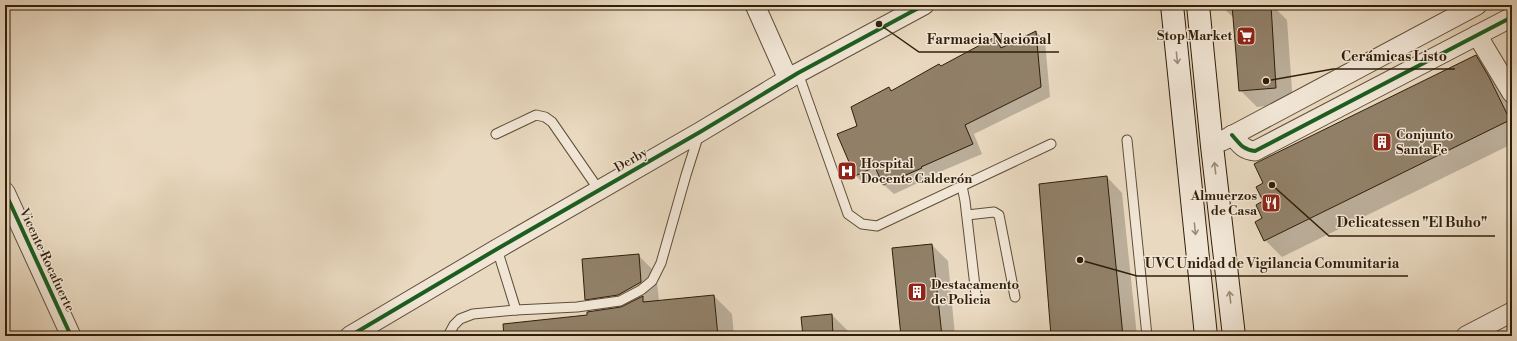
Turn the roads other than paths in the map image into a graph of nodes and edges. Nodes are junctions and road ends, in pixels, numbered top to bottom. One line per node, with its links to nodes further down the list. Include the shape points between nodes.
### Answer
1 (755, 5): 8 (street)
2 (924, 5): 8 (street, Derby)
3 (1172, 5): 29 (main road, one-way to 29)
4 (1198, 5): 15 (main road)
5 (1477, 5): 12 (street)
6 (1512, 17): 7 (street)
7 (1477, 35): 9 (street); 12 (street, via 1255,151 1246,150)
8 (793, 76): 10 (street, Derby); 16 (lane, via 848,214 862,224 877,226)
9 (1512, 93)
10 (700, 132): 17 (street, Derby); 23 (lane, via 661,263 652,281 620,301 577,308)
11 (496, 134): 17 (lane, via 536,115 545,116 552,122)
12 (1232, 135): 15 (street)
13 (1127, 140): 28 (lane)
14 (1051, 144): 16 (lane)
15 (1212, 146): 30 (main road, one-way to 15)
16 (962, 186): 19 (lane)
17 (599, 190): 20 (street, Derby)
18 (7, 203): 25 (street, Vicente Rocafuerte)
19 (967, 215): 21 (lane); 22 (lane, via 994,212 999,215)
20 (497, 249): 23 (lane); 26 (street, Derby)
21 (976, 294)
22 (1015, 297)
23 (516, 310): 27 (lane, via 472,314 460,319)
24 (1512, 312): 31 (street)
25 (72, 336)
26 (350, 336)
27 (448, 336)
28 (1147, 336)
29 (1206, 336)
30 (1234, 336)
31 (1466, 336)

